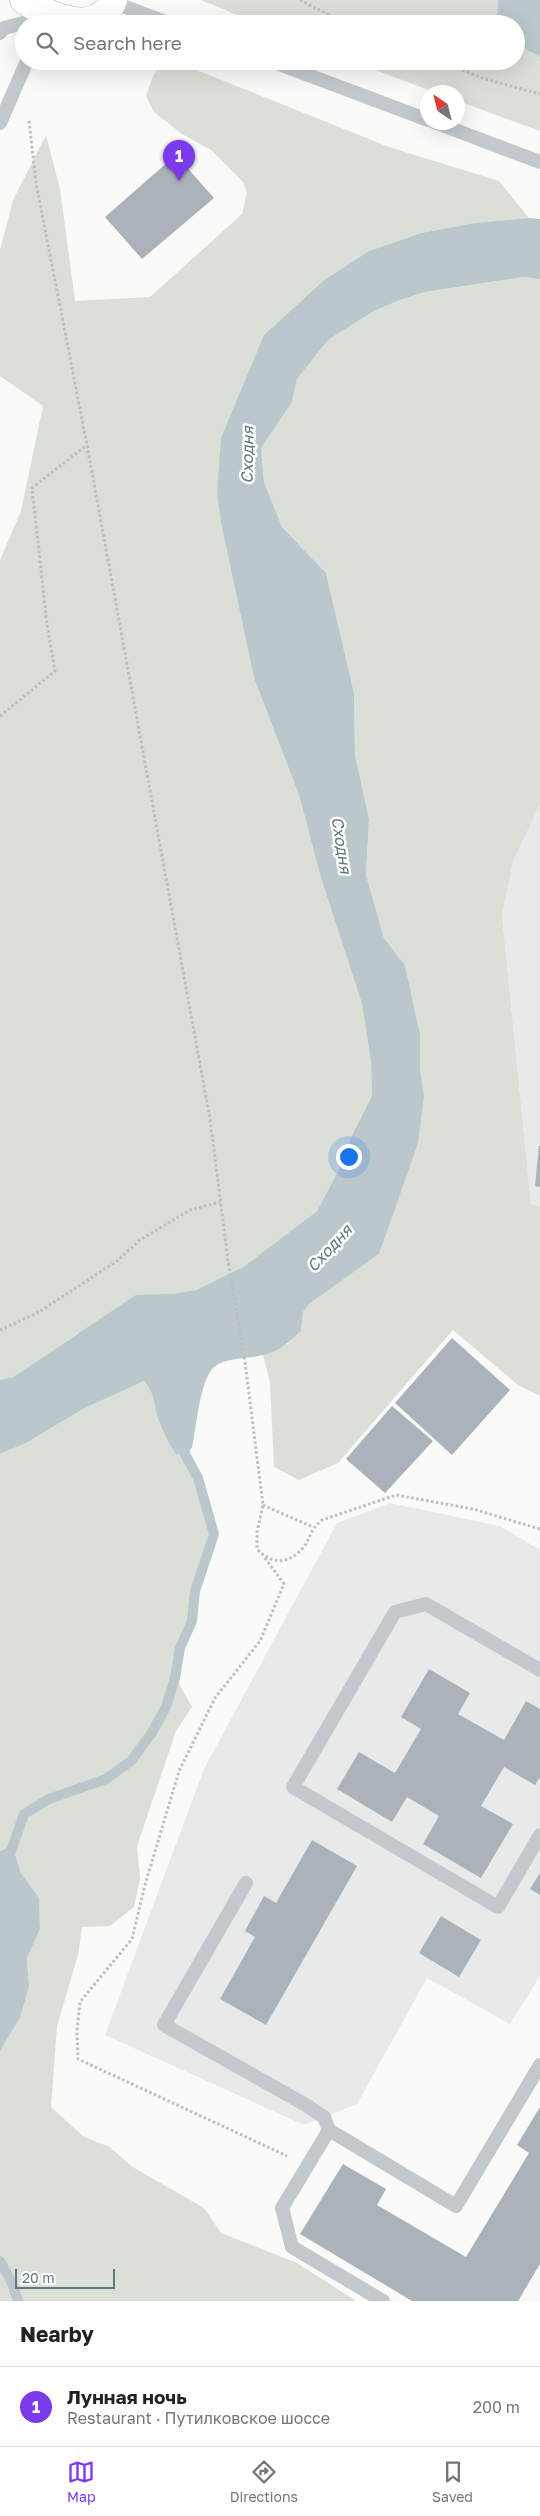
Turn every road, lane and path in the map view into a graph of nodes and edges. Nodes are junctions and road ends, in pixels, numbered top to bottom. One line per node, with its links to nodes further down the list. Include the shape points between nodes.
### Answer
1 (300, 0): 5 (path)
2 (113, 1): 3 (main road); 4 (lane)
3 (102, 15)
4 (148, 15)
5 (329, 15)
6 (15, 23): 7 (lane)
7 (0, 33)
8 (23, 70): 14 (lane)
9 (295, 70): 13 (lane)
10 (462, 70): 11 (path)
11 (540, 94)
12 (29, 116): 17 (path, via 36,183)
13 (420, 117)
14 (0, 123)
15 (455, 130): 16 (lane)
16 (540, 162)
17 (87, 445): 18 (path, via 32,488 55,670); 19 (path, via 210,1119)
18 (0, 716)
19 (220, 1202): 20 (path, via 190,1210 140,1240 116,1261 40,1312); 21 (path)
20 (0, 1330)
21 (263, 1505): 22 (path); 24 (path, via 257,1549)
22 (313, 1527): 23 (path, via 322,1520 396,1495 473,1509); 24 (path, via 303,1548 289,1559 276,1561)
23 (540, 1529)
24 (265, 1558): 30 (path, via 284,1584 260,1641 215,1698 179,1770 132,1939 80,2002 78,2059)
25 (540, 1670): 26 (lane, via 426,1604 395,1612 293,1787 498,1907)
26 (540, 1835)
27 (246, 1882): 29 (lane, via 164,2026 306,2105 324,2117)
28 (540, 2066): 29 (lane, via 456,2206)
29 (329, 2130): 30 (lane)
30 (308, 2165): 31 (lane, via 282,2208 292,2246)
31 (383, 2301)

